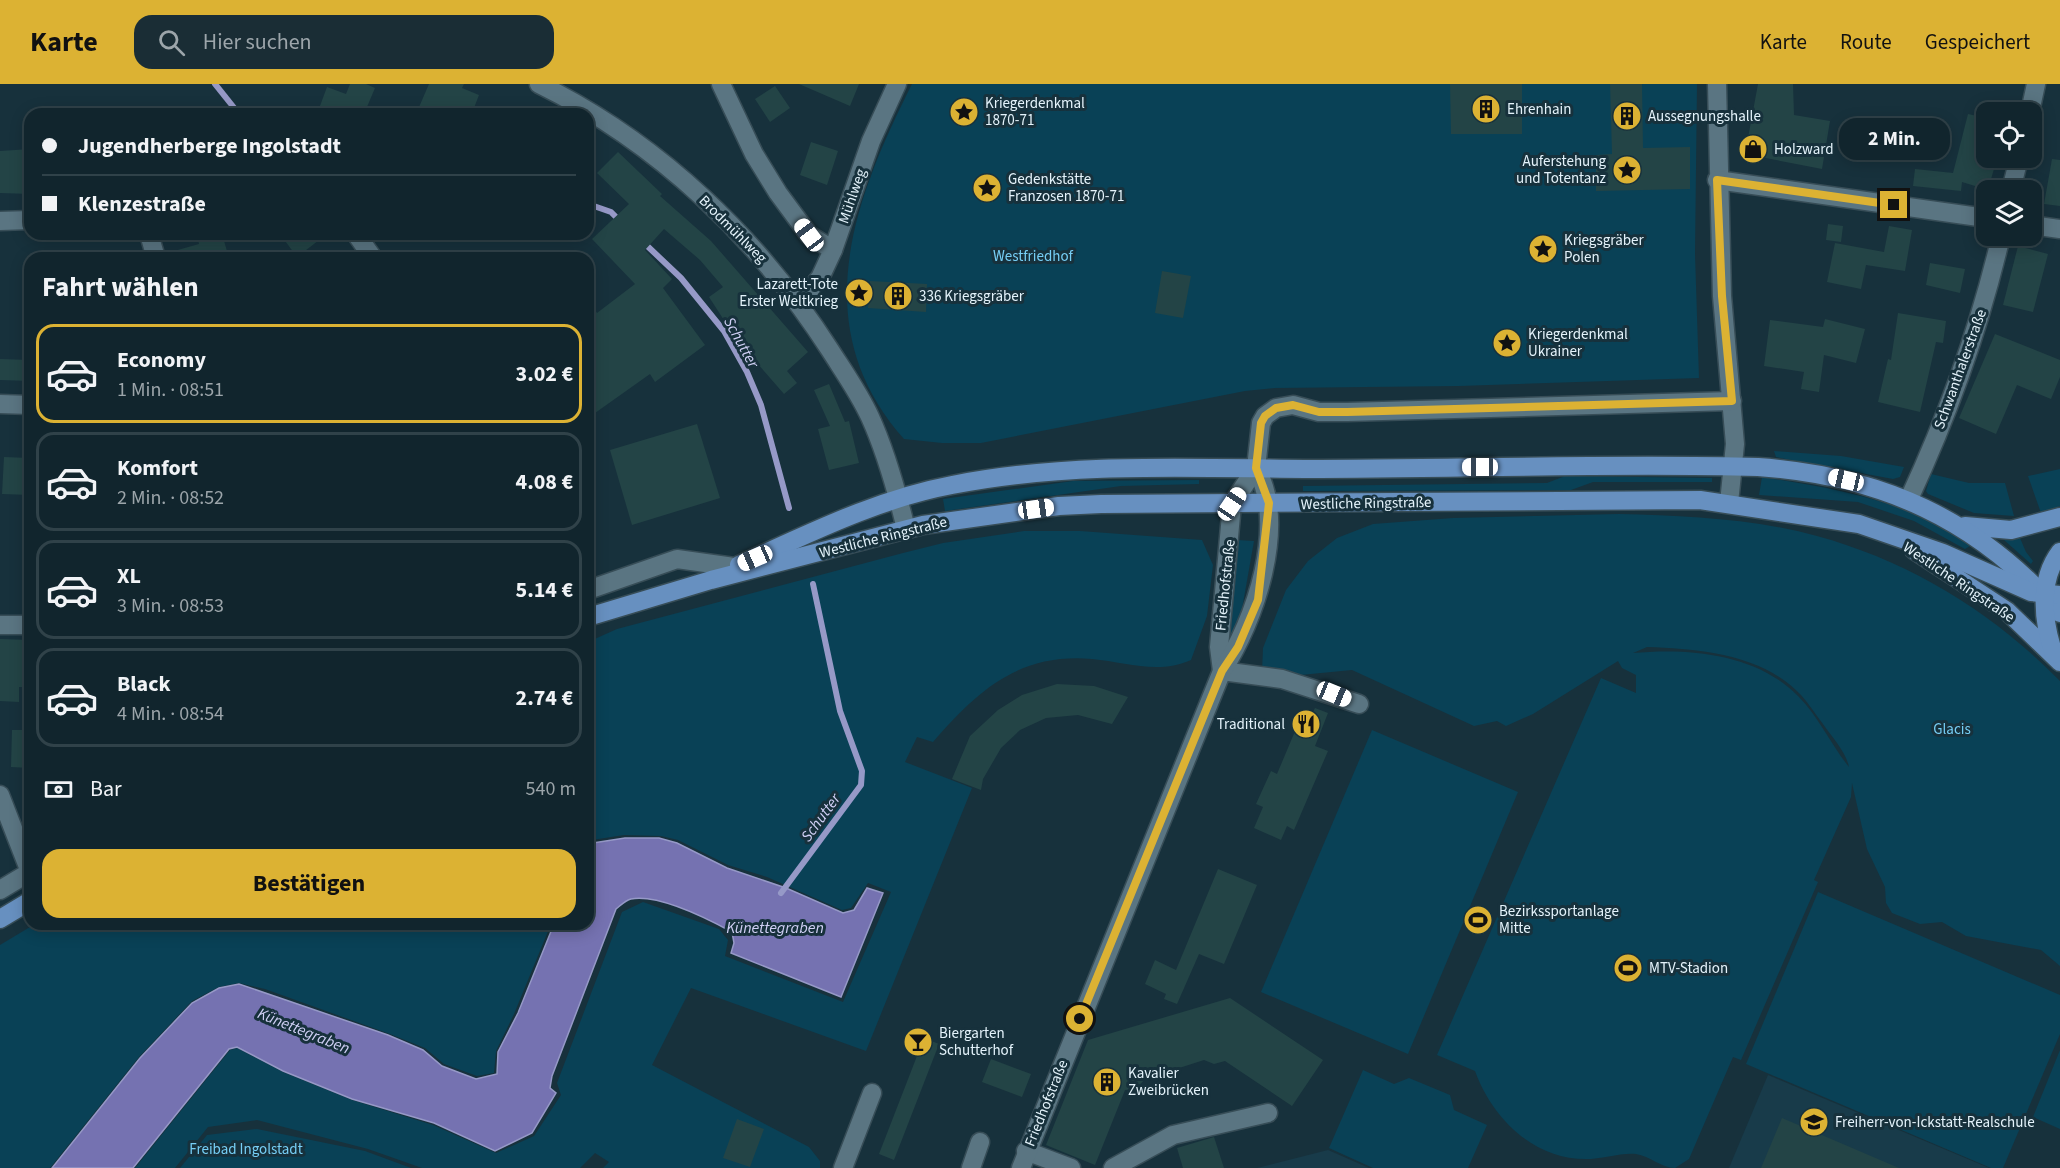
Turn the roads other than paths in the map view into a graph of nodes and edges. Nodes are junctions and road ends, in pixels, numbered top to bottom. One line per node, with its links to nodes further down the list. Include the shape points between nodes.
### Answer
1 (539, 84): 7 (street, Brodmühlweg)
2 (722, 84): 16 (street, via 754,154 778,193 809,235)
3 (897, 84): 16 (street, Mühlweg, via 871,141)
4 (1717, 84): 9 (street)
5 (2036, 84): 6 (street)
6 (2032, 102)
7 (586, 108)
8 (594, 113): 17 (street, Brodmühlweg, via 680,177 765,261)
9 (1717, 180): 10 (street); 18 (street)
10 (1976, 217)
11 (0, 220): 12 (street)
12 (24, 220)
13 (2042, 227): 14 (street)
14 (2060, 229)
15 (1998, 246): 24 (street, Schwanthalerstraße, via 1976,328)
16 (833, 250): 17 (street, Mühlweg, via 820,278)
17 (800, 302): 23 (street, Brodmühlweg, via 870,418)
18 (1732, 401): 21 (street); 22 (street, via 1347,412 1319,412 1293,405 1276,408 1265,416)
19 (0, 404): 20 (street)
20 (24, 405)
21 (1734, 466): 22 (main road, Westliche Ringstraße); 24 (main road, Westliche Ringstraße, via 1826,476); 26 (street)
22 (1256, 468): 23 (main road, Westliche Ringstraße, via 1042,473 954,484); 25 (street, Friedhofstraße); 27 (street)
23 (898, 499): 30 (street, Brodmühlweg); 33 (main road, Westliche Ringstraße, via 859,511)
24 (1909, 499): 29 (main road, Westliche Ringstraße)
25 (1269, 503): 26 (main road, Westliche Ringstraße); 27 (main road, Westliche Ringstraße); 42 (street, Friedhofstraße, via 1258,600 1238,647)
26 (1729, 503): 31 (main road, Westliche Ringstraße, via 1826,517)
27 (1232, 504): 30 (main road, Westliche Ringstraße, via 1059,506); 42 (street, Friedhofstraße, via 1219,647)
28 (2060, 517): 29 (main road, via 2011,530)
29 (1958, 525): 36 (main road, Westliche Ringstraße)
30 (906, 529): 34 (main road, Westliche Ringstraße)
31 (1882, 530): 36 (main road, Westliche Ringstraße, via 2031,592); 41 (main road, Westliche Ringstraße, via 2007,611)
32 (2060, 552): 36 (main road, via 2048,575)
33 (734, 567): 34 (main road, Westliche Ringstraße); 35 (street, via 677,559)
34 (711, 580): 38 (main road, Westliche Ringstraße)
35 (594, 588)
36 (2052, 595): 37 (main road, Westliche Ringstraße); 41 (main road, via 2048,636)
37 (2060, 613)
38 (594, 615)
39 (0, 625): 40 (street)
40 (24, 626)
41 (2058, 659)
42 (1222, 671): 43 (street, via 1282,679); 53 (street, Friedhofstraße)
43 (1359, 704)
44 (0, 795): 45 (street)
45 (24, 857)
46 (24, 876): 47 (street)
47 (0, 890)
48 (24, 905): 49 (main road)
49 (0, 919)
50 (872, 1093): 54 (street)
51 (1268, 1113): 57 (street, via 1173,1135)
52 (980, 1142): 55 (street)
53 (1023, 1160): 56 (street)
54 (843, 1168)
55 (971, 1168)
56 (1071, 1168)
57 (1113, 1168)

